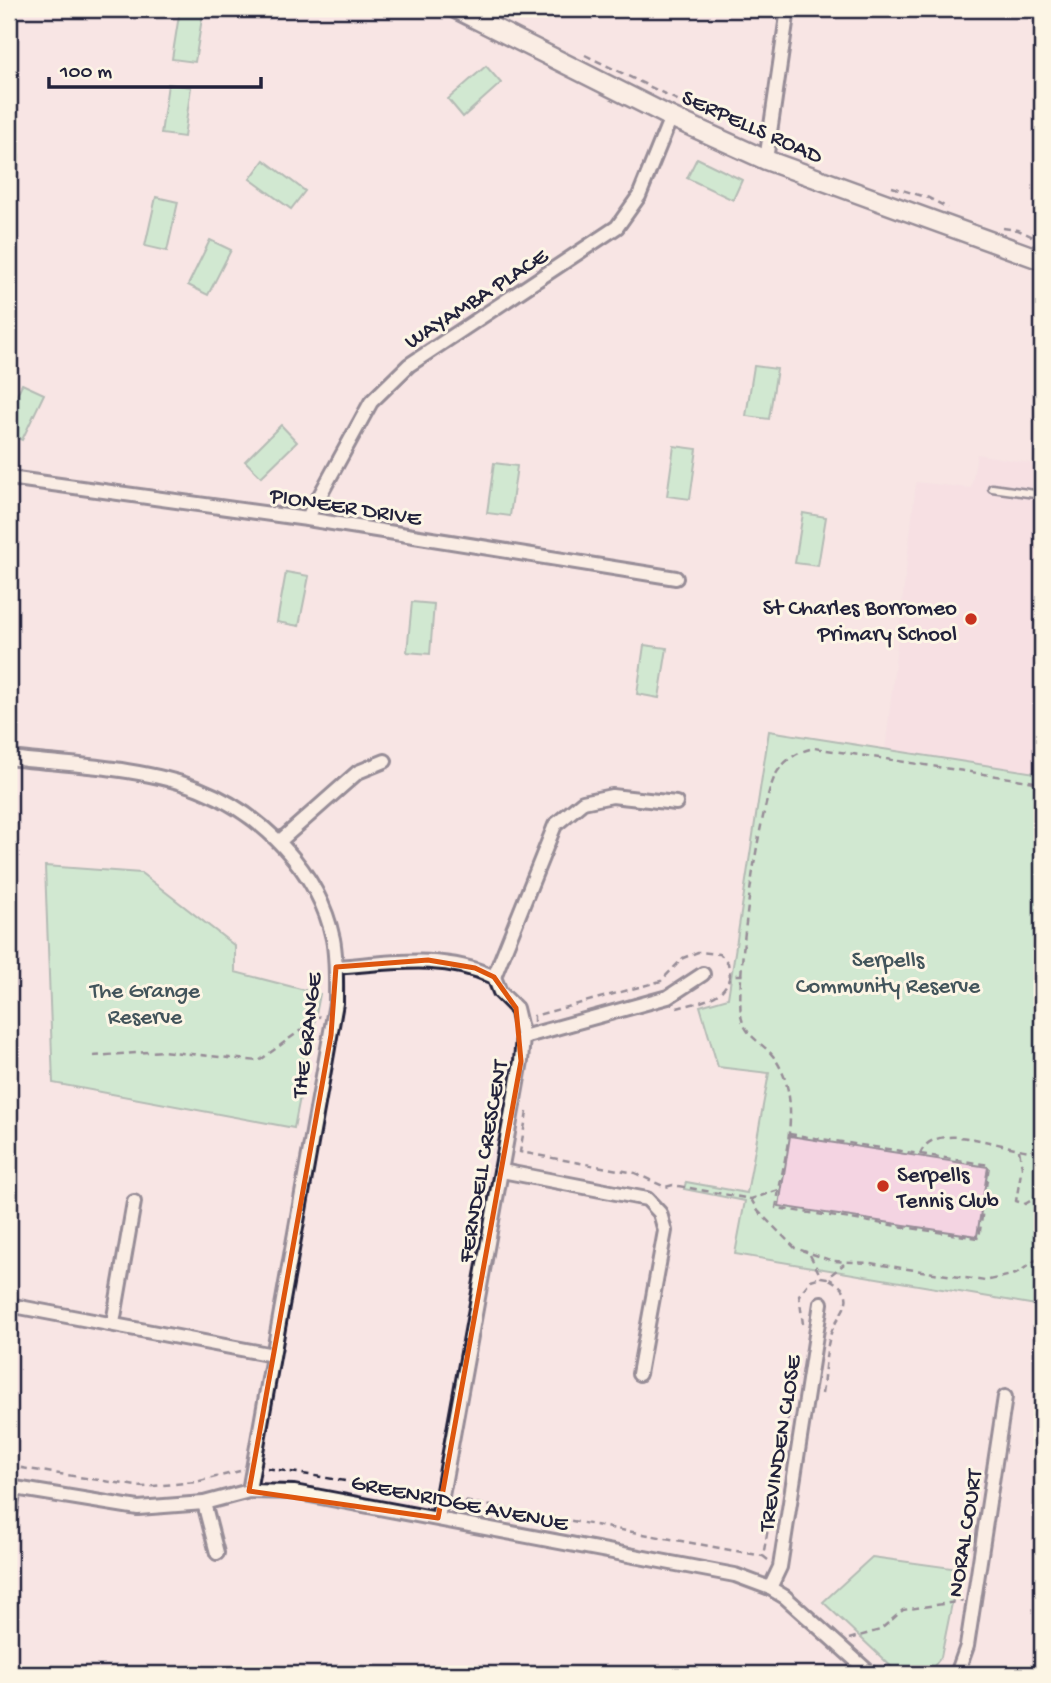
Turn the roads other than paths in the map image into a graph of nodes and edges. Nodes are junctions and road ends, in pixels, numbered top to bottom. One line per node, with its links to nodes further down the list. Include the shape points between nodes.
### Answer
1 (456, 9): 3 (street, SERPELLS ROAD)
2 (788, 9): 6 (street)
3 (482, 15): 4 (street, SERPELLS ROAD)
4 (671, 117): 6 (street, SERPELLS ROAD); 12 (street, WAYAMBA PLACE, via 639,196 617,227 409,365 371,402)
5 (11, 156): 7 (street)
6 (766, 160): 8 (street, SERPELLS ROAD)
7 (9, 177)
8 (1042, 260)
9 (9, 478): 12 (street, PIONEER DRIVE)
10 (992, 488): 11 (lane)
11 (1042, 495)
12 (307, 519): 13 (street, PIONEER DRIVE)
13 (676, 578)
14 (9, 758): 17 (street, THE GRANGE, via 125,773 198,789 230,804)
15 (386, 761): 17 (street, via 358,772)
16 (676, 803): 20 (street, via 612,796 583,802 555,825)
17 (280, 841): 18 (street, THE GRANGE, via 323,909)
18 (336, 967): 20 (street, via 428,960 454,962); 27 (street, THE GRANGE, via 335,1003)
19 (703, 974): 21 (street, via 668,997)
20 (494, 977): 21 (street, FERNDELL CRESCENT, via 500,992 516,1008)
21 (523, 1037): 22 (street, FERNDELL CRESCENT)
22 (502, 1171): 28 (street, via 647,1199 660,1213 665,1231); 33 (street, FERNDELL CRESCENT)
23 (134, 1202): 26 (street)
24 (821, 1303): 36 (street, TREVINDEN CLOSE, via 778,1570)
25 (9, 1305): 26 (street)
26 (113, 1323): 27 (street)
27 (273, 1355): 31 (street, THE GRANGE)
28 (639, 1374)
29 (1005, 1397): 38 (street, NORAL COURT, via 967,1646)
30 (11, 1487): 32 (street, GREENRIDGE AVENUE, via 138,1508); 34 (street)
31 (249, 1490): 32 (street, GREENRIDGE AVENUE); 33 (street, GREENRIDGE AVENUE, via 294,1492)
32 (204, 1503): 35 (street)
33 (438, 1518): 36 (street, GREENRIDGE AVENUE, via 735,1575)
34 (9, 1520)
35 (217, 1553)
36 (770, 1588): 37 (street, GREENRIDGE AVENUE)
37 (871, 1674)
38 (957, 1674)

